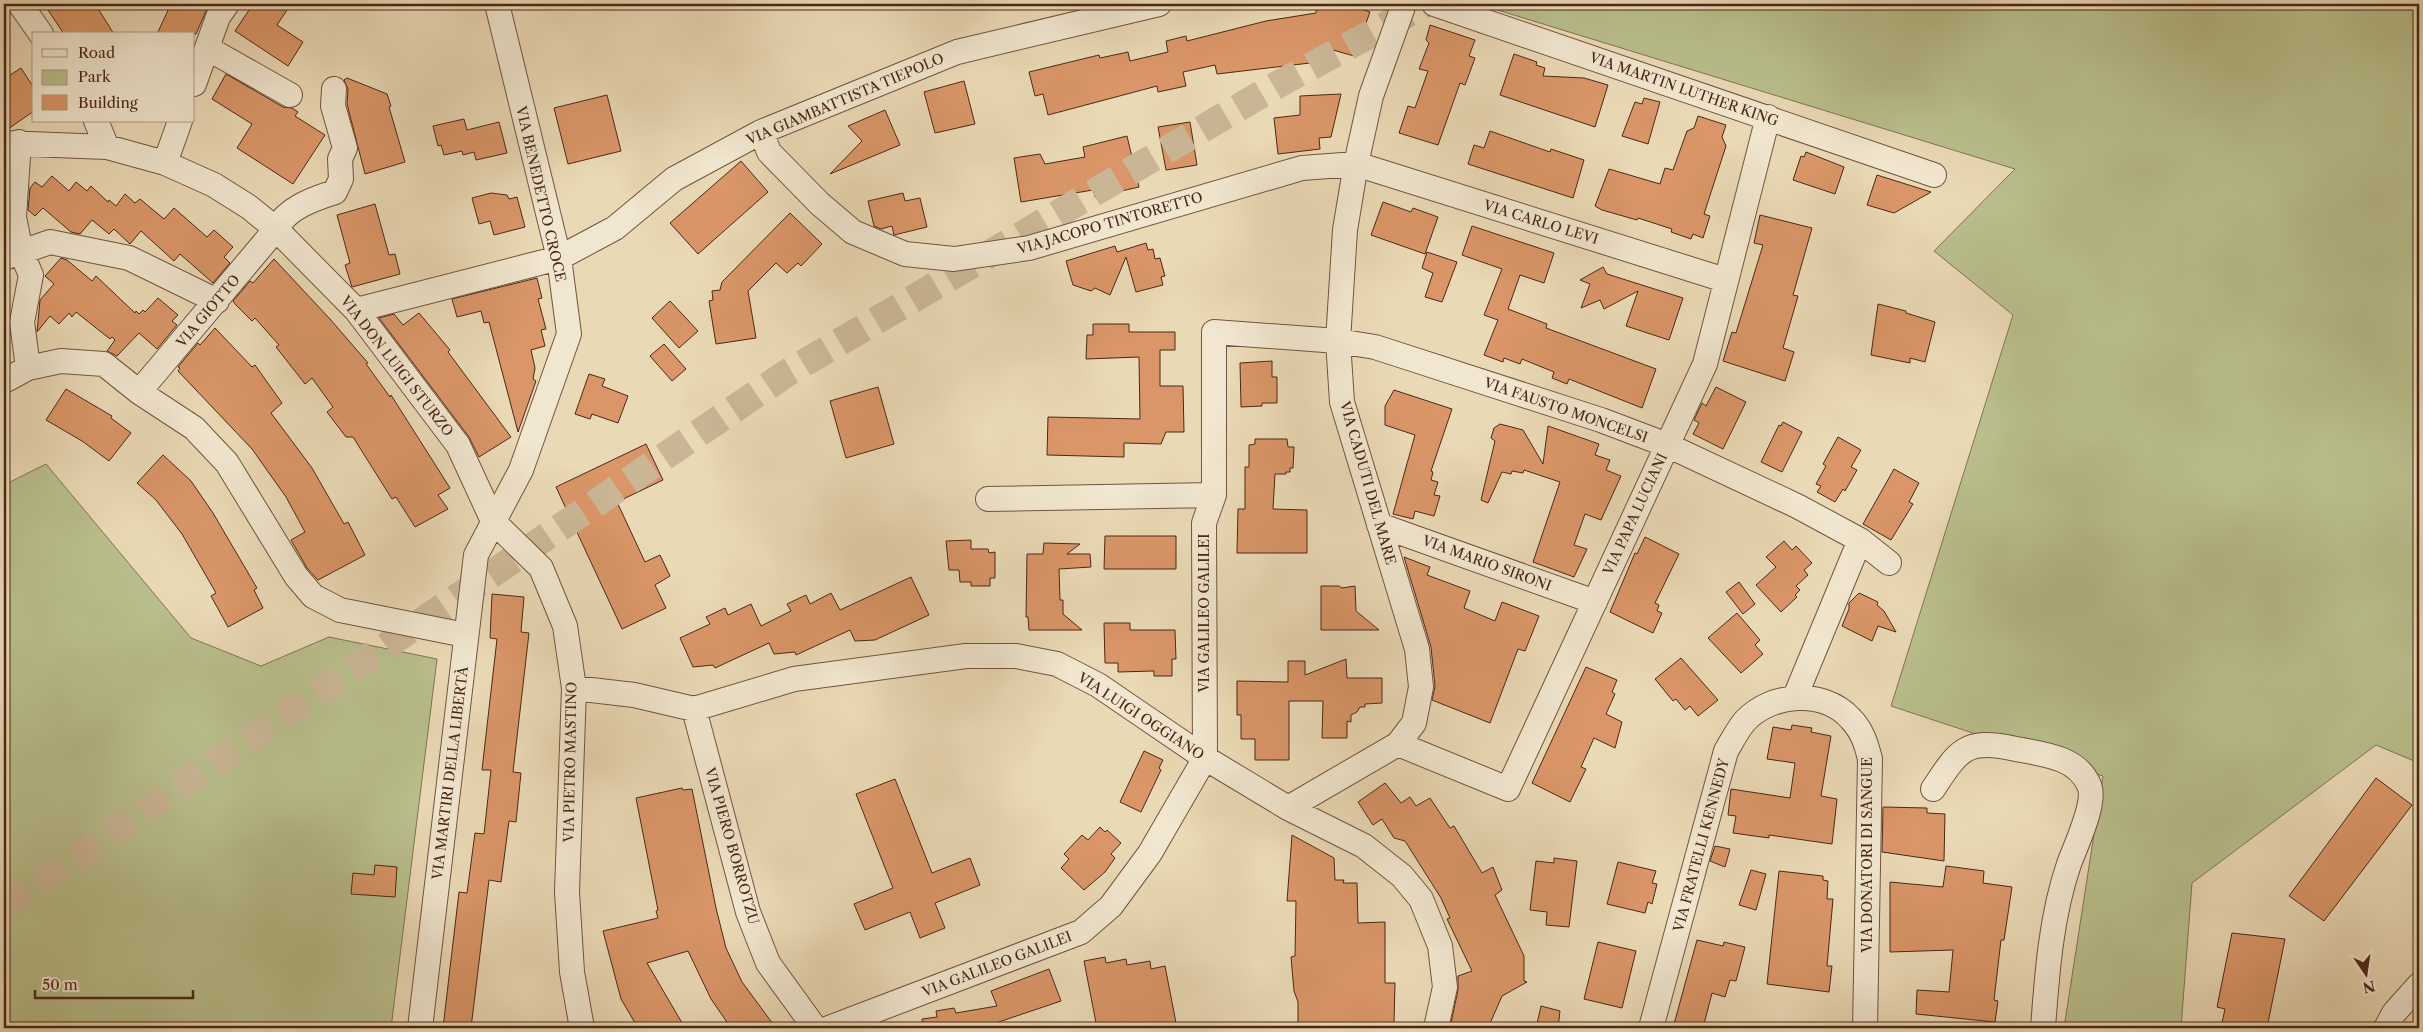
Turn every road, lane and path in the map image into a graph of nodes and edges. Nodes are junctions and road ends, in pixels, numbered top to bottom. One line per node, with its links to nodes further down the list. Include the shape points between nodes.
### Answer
1 (20, 4): 7 (street)
2 (227, 4): 8 (street, via 218,17)
3 (497, 4): 23 (street, VIA BENEDETTO CROCE)
4 (1158, 4): 15 (street, VIA GIAMBATTISTA TIEPOLO, via 957,52)
5 (1404, 4): 19 (street, VIA CADUTI DEL MARE, via 1370,96)
6 (1434, 4): 12 (street, VIA MARTIN LUTHER KING)
7 (39, 32)
8 (207, 48): 9 (street); 11 (street)
9 (195, 81)
10 (334, 89): 21 (street, via 333,106 345,148 340,159 341,179 335,192 282,216)
11 (290, 95)
12 (1768, 117): 20 (street, VIA MARTIN LUTHER KING); 24 (street, VIA PAPA LUCIANI)
13 (96, 122): 17 (street)
14 (180, 122): 18 (street)
15 (761, 132): 19 (street, VIA JACOPO TINTORETTO, via 769,152 853,232 905,254 954,259 1029,248 1302,168); 23 (street, VIA GIAMBATTISTA TIEPOLO, via 674,179 615,228)
16 (12, 143): 17 (street, VIA DON LUIGI STURZO); 22 (street)
17 (107, 147): 18 (street, VIA DON LUIGI STURZO)
18 (165, 162): 21 (street, VIA DON LUIGI STURZO, via 214,184 250,207)
19 (1356, 164): 24 (street, VIA CARLO LEVI); 27 (street, VIA CADUTI DEL MARE, via 1345,230)
20 (1934, 175)
21 (276, 229): 25 (street, VIA GIOTTO); 26 (street, VIA DON LUIGI STURZO)
22 (12, 255): 25 (street, via 50,242 129,258); 28 (street, via 31,275 22,322)
23 (559, 258): 26 (street, VIA GIAMBATTISTA TIEPOLO); 34 (street, VIA BENEDETTO CROCE, via 569,334 520,470)
24 (1725, 280): 31 (street, VIA PAPA LUCIANI, via 1705,364)
25 (217, 301): 30 (street, VIA GIOTTO)
26 (356, 310): 34 (street, VIA DON LUIGI STURZO, via 458,445)
27 (1338, 341): 31 (street, VIA FAUSTO MONCELSI, via 1375,347 1601,420); 32 (street, VIA GALILEO GALILEI, via 1214,332); 35 (street, VIA CADUTI DEL MARE, via 1342,402)
28 (28, 368): 29 (street); 30 (street, via 61,361 104,364)
29 (4, 382)
30 (139, 392): 39 (street, via 194,428 227,463 296,576 313,596 340,610)
31 (1667, 446): 36 (street, VIA FAUSTO MONCELSI, via 1797,506); 38 (street, VIA PAPA LUCIANI)
32 (1214, 495): 33 (street); 44 (street, VIA GALILEO GALILEI, via 1204,523)
33 (988, 499)
34 (493, 521): 39 (street, VIA MARTIRI DELLA LIBERTÀ, via 476,555); 40 (street, VIA PIETRO MASTINO, via 541,568 565,626)
35 (1379, 525): 38 (street, VIA MARIO SIRONI); 43 (street, VIA CADUTI DEL MARE, via 1417,649 1421,686 1414,723)
36 (1860, 540): 37 (street, VIA FAUSTO MONCELSI); 41 (street)
37 (1889, 562)
38 (1595, 602): 43 (street, VIA PAPA LUCIANI, via 1508,788)
39 (465, 635): 48 (street, VIA MARTIRI DELLA LIBERTÀ)
40 (574, 688): 42 (street, VIA LUIGI OGGIANO, via 634,695); 49 (street, VIA PIETRO MASTINO, via 567,892 572,972)
41 (1795, 696): 53 (street, VIA FRATELLI KENNEDY, via 1768,704 1745,721 1726,751); 54 (street, VIA DONATORI DI SANGUE, via 1831,705 1850,717 1864,736 1870,759)
42 (694, 709): 44 (street, VIA LUIGI OGGIANO, via 794,679 966,656 1016,656 1057,664 1098,685); 50 (street, VIA PIERO BORROTZU, via 748,912 768,963)
43 (1398, 744): 46 (street, VIA CADUTI DEL MARE)
44 (1205, 758): 46 (street, VIA LUIGI OGGIANO); 51 (street, VIA GALILEO GALILEI, via 1150,853 1111,906 1081,932)
45 (1933, 789): 55 (street, via 1954,757 1972,746 1995,745 2059,758 2081,771 2090,787 2090,802 2062,882 2047,976)
46 (1288, 808): 52 (street, VIA LUIGI OGGIANO, via 1364,846 1402,876 1421,899 1440,946 1445,987)
47 (2419, 985): 56 (street, via 2394,1013)
48 (420, 1028)
49 (582, 1028)
50 (814, 1028)
51 (829, 1028)
52 (1436, 1028)
53 (1651, 1028)
54 (1865, 1028)
55 (2043, 1028)
56 (2386, 1028)

